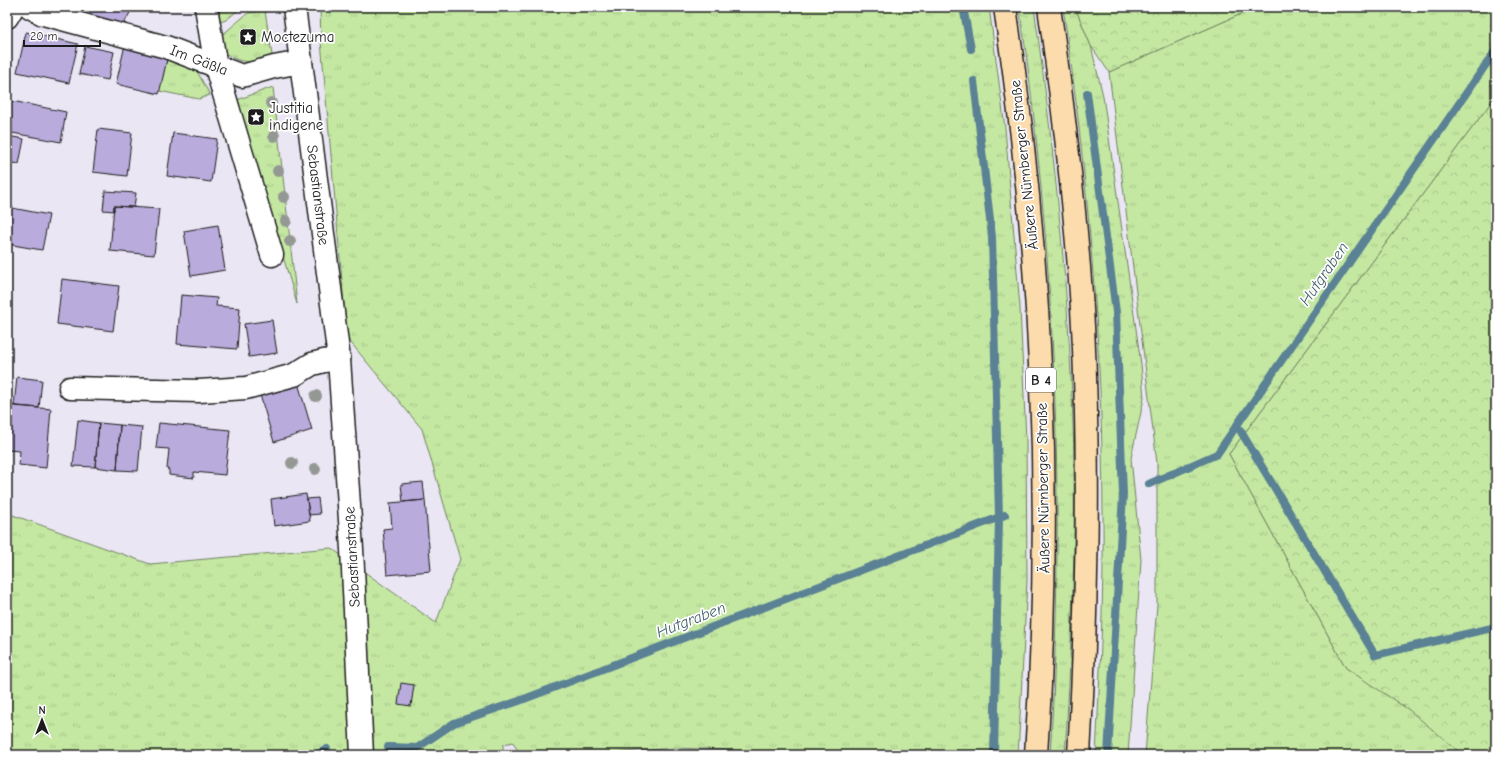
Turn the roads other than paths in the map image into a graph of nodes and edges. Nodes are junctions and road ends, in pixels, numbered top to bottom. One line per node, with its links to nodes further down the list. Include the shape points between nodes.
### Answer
1 (13, 7): 7 (street)
2 (30, 7): 9 (street, Im Gäßla, via 43,14 166,47)
3 (206, 7): 9 (street)
4 (294, 7): 8 (street, Sebastianstraße)
5 (1005, 7): 14 (highway, Äußere Nürnberger Straße / B 4, via 1034,250 1040,338 1044,588)
6 (1049, 7): 15 (highway, via 1064,122 1082,324 1087,607)
7 (7, 17)
8 (301, 62): 9 (street, Im Gäßla, via 242,76); 11 (street, Sebastianstraße)
9 (216, 67): 10 (street)
10 (272, 255)
11 (339, 359): 12 (street, via 312,364 294,375 238,389 199,391); 13 (street, Sebastianstraße)
12 (70, 388)
13 (362, 755)
14 (1036, 755)
15 (1079, 755)

